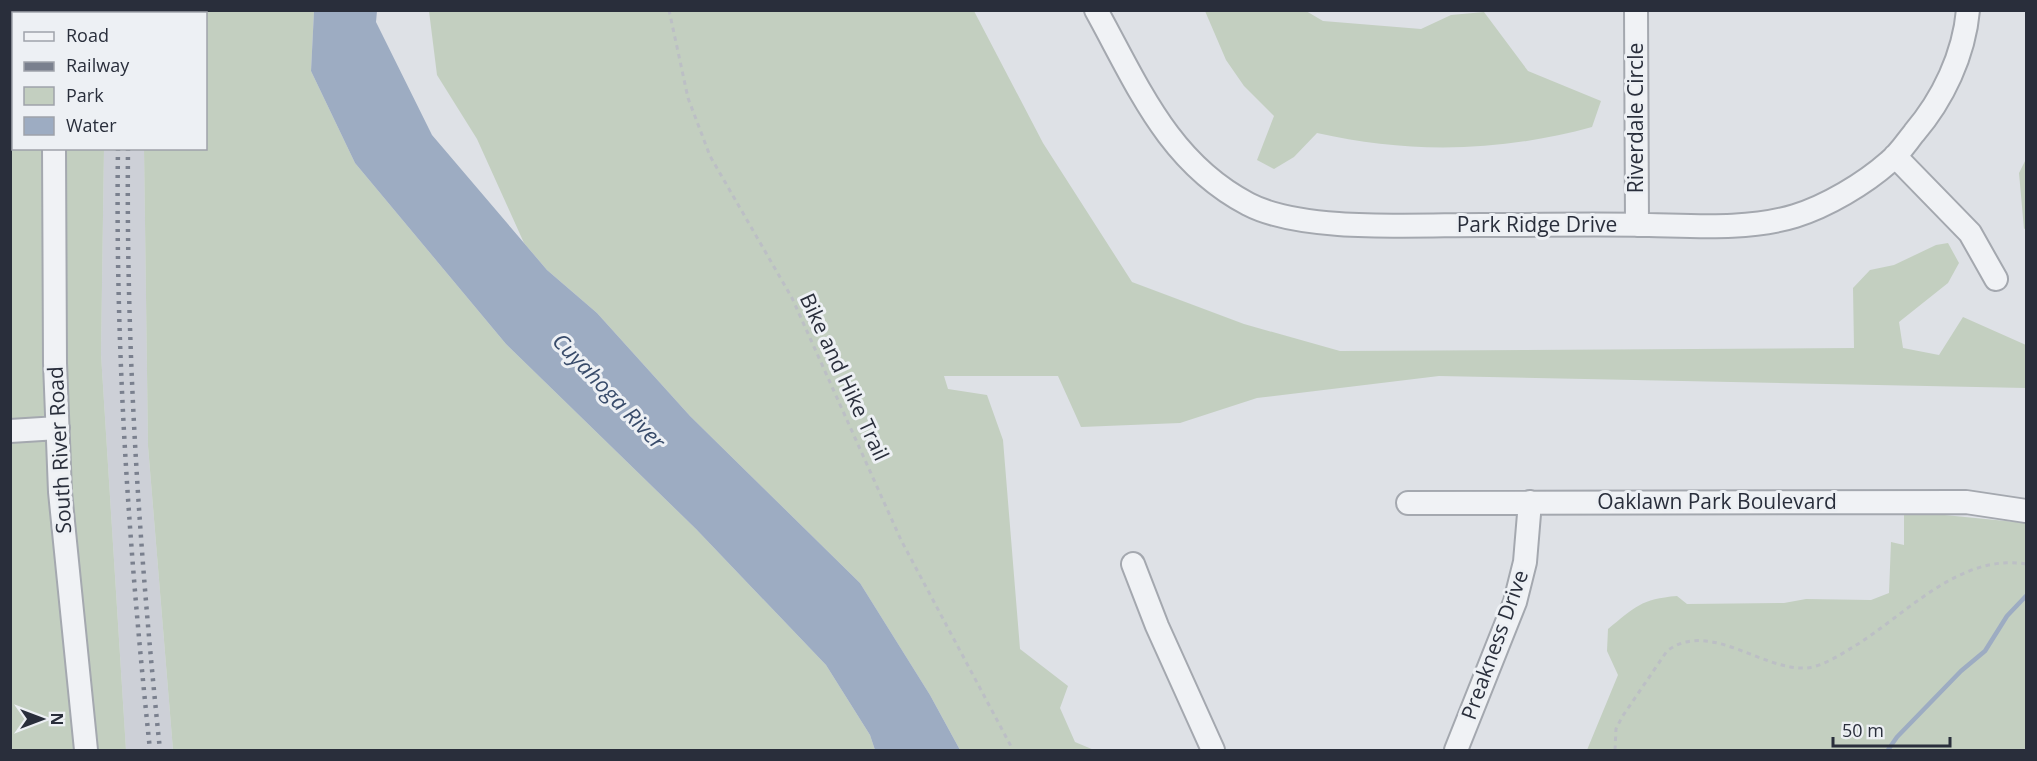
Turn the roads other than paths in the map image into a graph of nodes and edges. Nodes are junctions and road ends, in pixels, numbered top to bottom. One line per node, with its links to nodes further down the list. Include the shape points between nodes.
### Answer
1 (1096, 10): 6 (street, Park Ridge Drive, via 1179,152 1218,187 1251,206 1330,224)
2 (1636, 10): 6 (street, Riverdale Circle)
3 (1968, 10): 5 (street, Park Ridge Drive, via 1966,35 1954,68 1927,118)
4 (54, 150): 8 (street, South River Road)
5 (1895, 156): 6 (street, Park Ridge Drive, via 1844,193 1796,216 1757,223); 7 (street, via 1970,233)
6 (1637, 225)
7 (1996, 279)
8 (58, 428): 9 (street); 14 (street, South River Road, via 68,587)
9 (10, 431)
10 (1530, 502): 11 (street, Oaklawn Park Boulevard); 12 (street, Oaklawn Park Boulevard, via 1966,502); 16 (street, Preakness Drive, via 1526,562 1515,602)
11 (1408, 503)
12 (2026, 511)
13 (1133, 564): 15 (street)
14 (86, 750)
15 (1213, 750)
16 (1456, 750)

